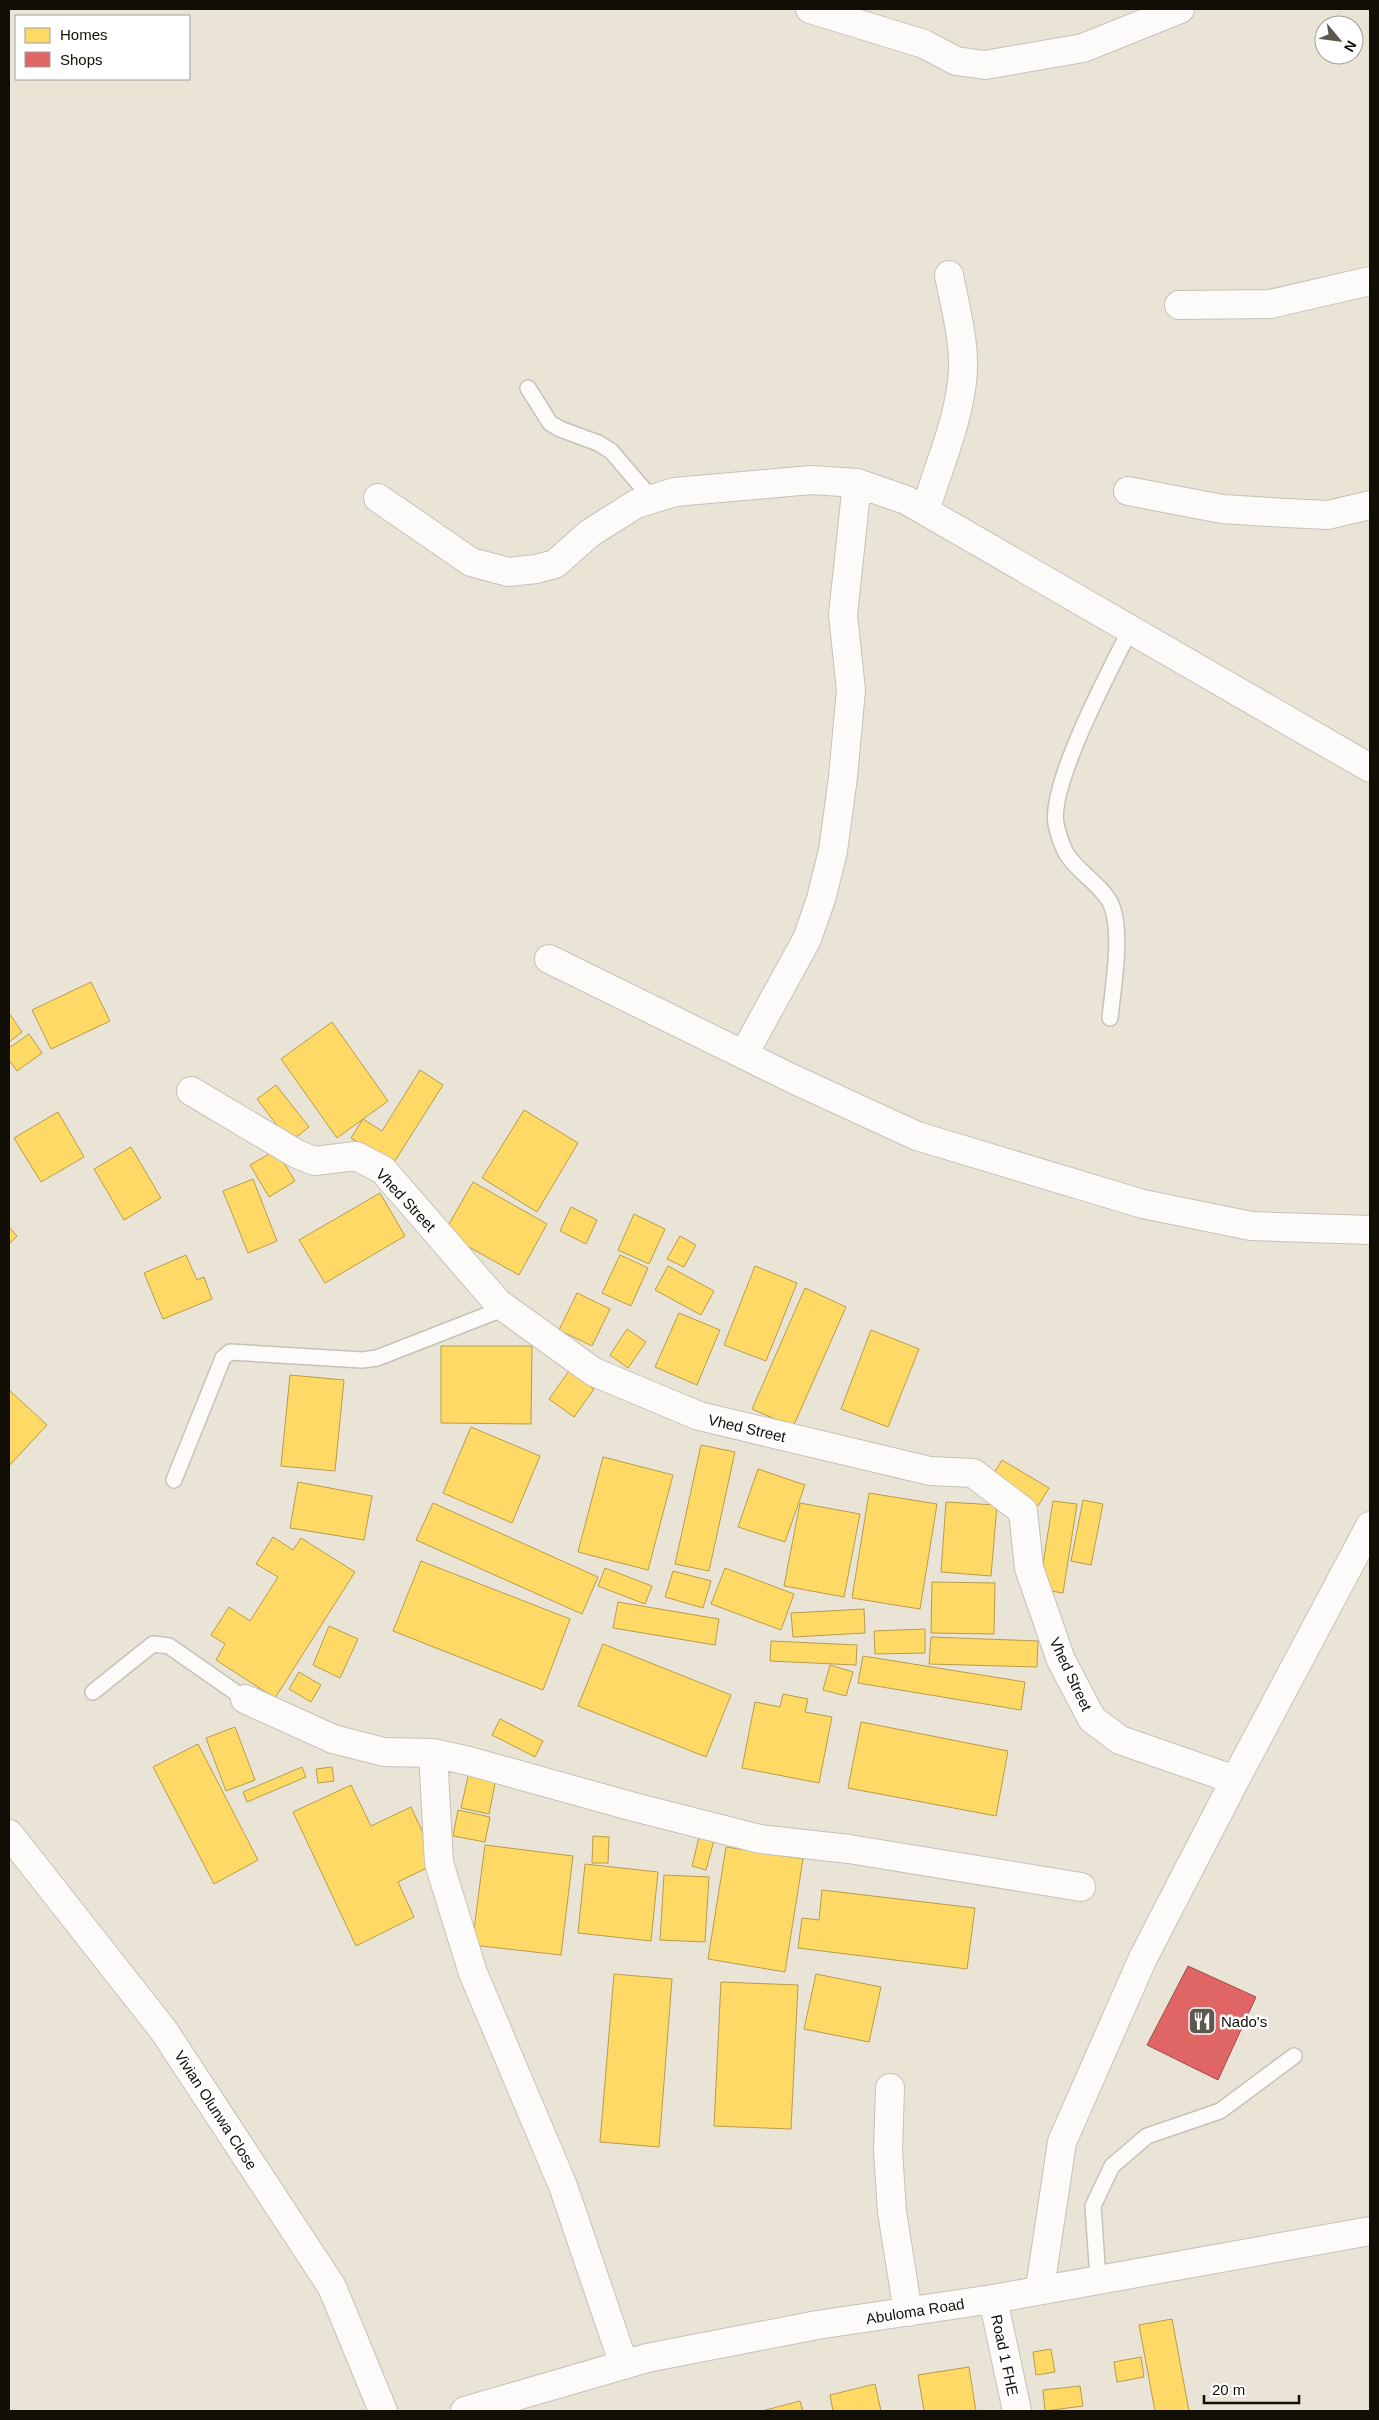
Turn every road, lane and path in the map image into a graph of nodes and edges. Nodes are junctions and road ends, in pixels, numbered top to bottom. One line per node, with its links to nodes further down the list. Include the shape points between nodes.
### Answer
1 (810, 9): 2 (street, via 924,44 956,61 985,64 1083,48)
2 (1180, 9)
3 (949, 276): 12 (street, via 963,370 955,414)
4 (1370, 281): 5 (street, via 1270,304)
5 (1179, 305)
6 (528, 388): 10 (lane, via 550,423 611,451)
7 (857, 484): 10 (street, via 811,480 675,492); 12 (street, via 906,500); 17 (street, via 843,614 850,690 833,851 807,939)
8 (1128, 491): 11 (street, via 1222,509 1286,513 1328,515)
9 (378, 498): 10 (street, via 471,562 508,572 555,564 590,533 636,504)
10 (652, 499)
11 (1370, 506)
12 (925, 511): 13 (street)
13 (1130, 630): 14 (street); 16 (lane, via 1096,697 1059,789 1056,823 1066,854 1097,885 1110,904 1117,929)
14 (1370, 768)
15 (549, 960): 17 (street)
16 (1110, 1018)
17 (744, 1054): 19 (street, via 917,1136 1143,1204 1251,1226)
18 (191, 1091): 20 (street, Vhed Street, via 314,1161 356,1156 383,1170)
19 (1370, 1230)
20 (505, 1308): 21 (lane, via 377,1358 362,1360 230,1352 222,1358); 26 (street, Vhed Street, via 594,1372 699,1416 930,1471 972,1473 1023,1511 1029,1568 1060,1660 1092,1719 1120,1740)
21 (174, 1480)
22 (1370, 1526): 26 (street)
23 (93, 1692): 24 (lane, via 154,1644 169,1646)
24 (245, 1699): 25 (street, via 333,1739 384,1752)
25 (433, 1753): 28 (street, via 760,1838 849,1849); 36 (street, via 439,1863 473,1973 563,2186)
26 (1234, 1780): 33 (street, via 1144,1958 1062,2142)
27 (9, 1834): 37 (street, Vivian Olunwa Close, via 164,2031 332,2287)
28 (1081, 1887)
29 (1294, 2056): 32 (lane, via 1220,2111 1147,2136 1112,2166 1093,2206)
30 (890, 2088): 35 (street, via 888,2151 892,2212)
31 (1370, 2231): 32 (street, Abuloma Road)
32 (1098, 2279): 33 (street, Abuloma Road)
33 (1040, 2288): 34 (street, Abuloma Road)
34 (993, 2298): 35 (street, Abuloma Road); 39 (street, Road 1 FHE)
35 (908, 2312): 36 (street, Abuloma Road, via 817,2325)
36 (624, 2365): 38 (street, Abuloma Road)
37 (384, 2411)
38 (465, 2411)
39 (1017, 2411)

